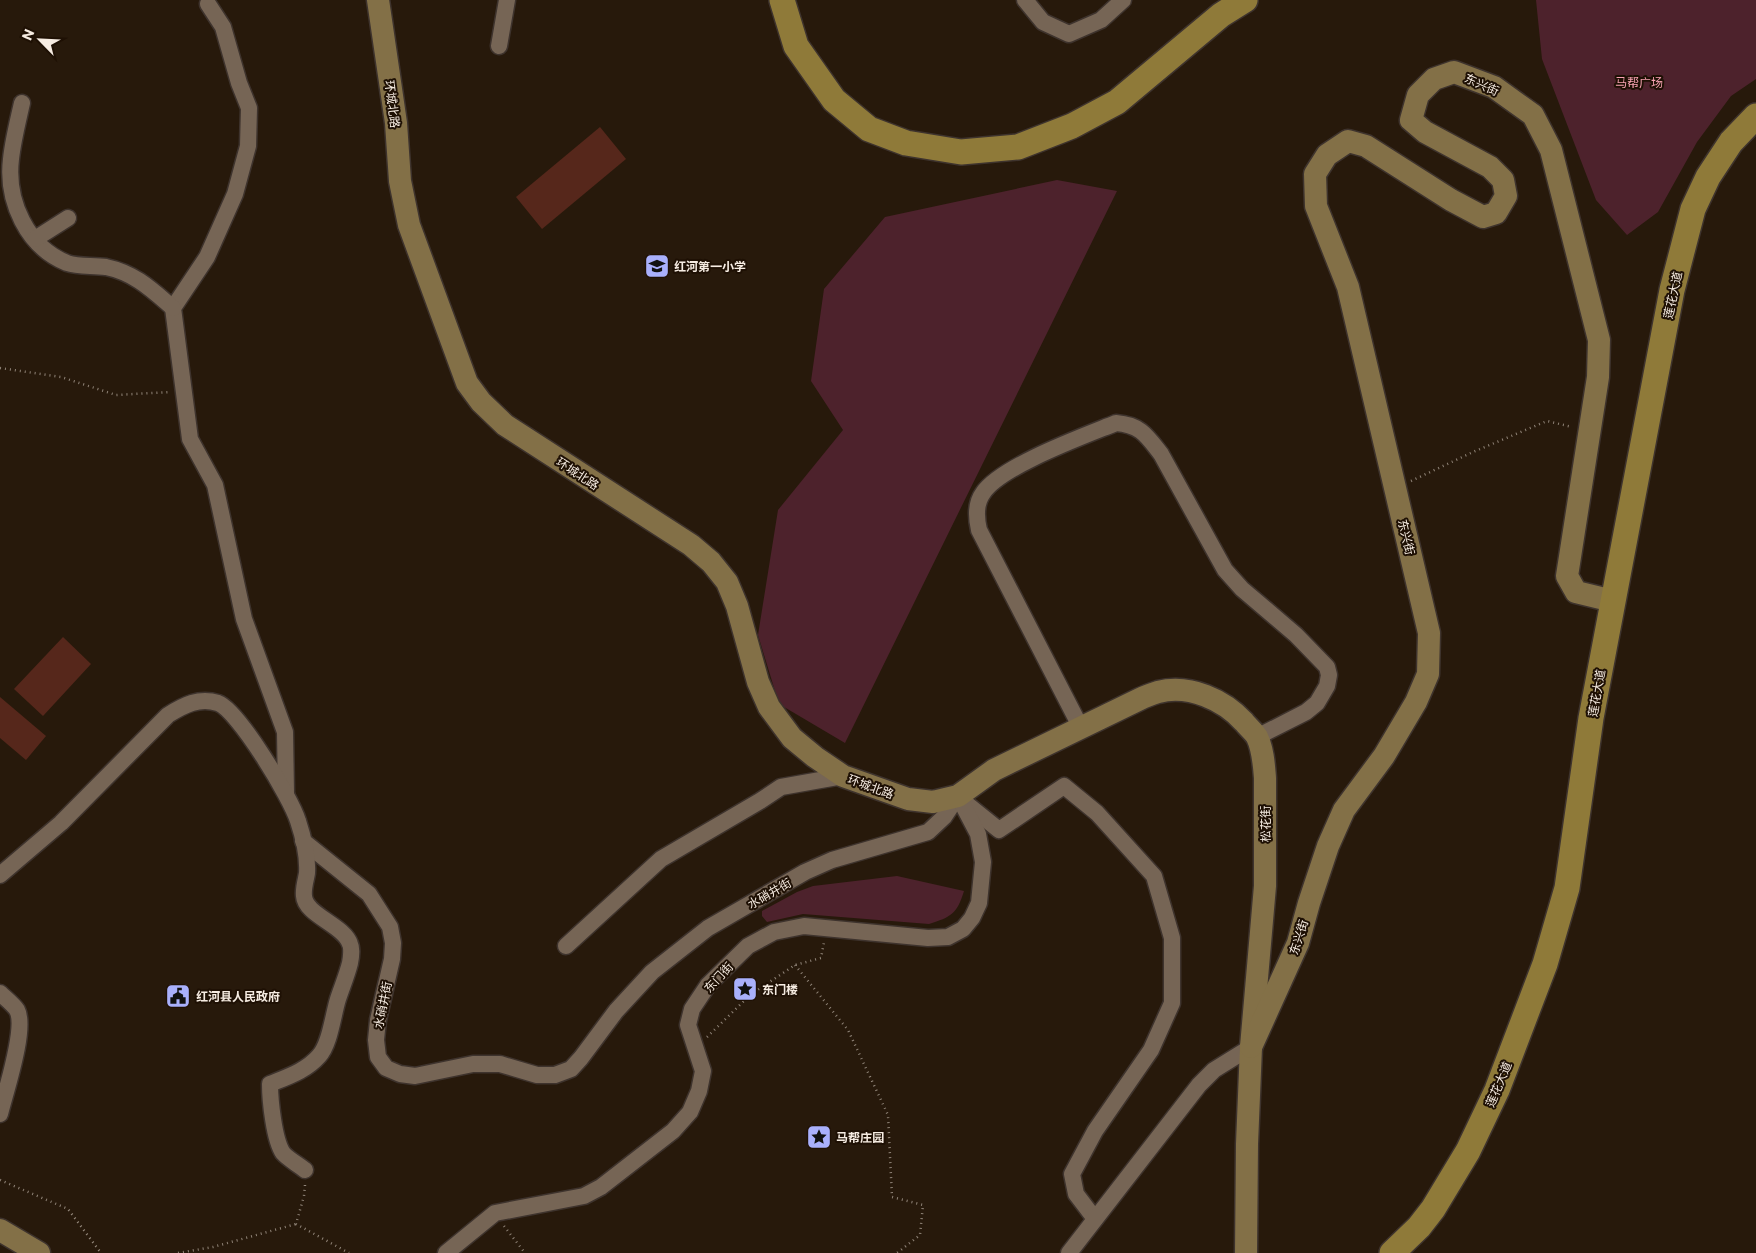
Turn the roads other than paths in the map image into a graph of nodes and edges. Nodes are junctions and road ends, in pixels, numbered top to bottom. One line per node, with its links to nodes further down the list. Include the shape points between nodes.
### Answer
1 (378, 0): 18 (street, 环城北路, via 396,123 400,181 409,225 467,383 481,402 506,425 691,545 711,562 726,582 737,606 758,682 769,707 792,738)
2 (507, 0): 9 (street)
3 (782, 0): 8 (main road, via 796,46 834,100 869,129 906,144 961,152 1018,146 1079,122 1117,102)
4 (1025, 0): 5 (street, via 1043,22 1069,34 1101,20)
5 (1123, 0)
6 (1245, 0): 8 (main road)
7 (208, 4): 14 (street, via 223,27 249,108 248,146 235,194 207,257)
8 (1217, 7)
9 (500, 46)
10 (22, 103): 13 (street, via 10,174 15,204)
11 (1756, 116): 15 (main road, 莲花大道, via 1732,142 1708,177 1693,209 1672,290)
12 (68, 218): 13 (street)
13 (35, 240): 14 (street, via 54,257 70,264 106,267 139,279)
14 (173, 308): 19 (street, via 190,439 215,485 244,619 285,732)
15 (1613, 601): 25 (street, 东兴街, via 1576,592 1567,576 1598,377 1599,340 1551,150 1533,115 1494,87 1454,72 1434,79 1418,95 1411,120 1425,132 1490,167 1503,180 1506,196 1496,213 1484,217 1366,146 1348,141 1327,155 1315,174 1316,206 1348,287 1429,633 1428,674 1416,702 1384,756 1344,810 1328,846 1298,943); 34 (main road, 莲花大道, via 1591,718 1568,888 1546,964 1497,1090 1468,1151 1433,1209)
16 (1081, 728): 17 (street, 松花街, via 1140,699 1160,692 1178,691 1198,693 1219,701 1235,712); 17 (street, via 979,530 976,517 978,503 993,482 1028,460 1116,423 1139,428 1149,438 1225,570 1242,589 1296,635 1330,675 1317,703); 20 (street, 松花街, via 994,770)
17 (1257, 737): 25 (street, 松花街, via 1265,778 1264,886)
18 (843, 776): 20 (street, 环城北路, via 908,799 933,802); 23 (street, via 780,788 661,859)
19 (286, 796): 21 (street, via 298,819); 22 (street, via 230,711 219,703 201,700 183,705 168,715 62,823)
20 (958, 796): 21 (street, 水硝井街, via 944,817 928,832 832,860 708,928 652,972 616,1011 571,1069 555,1075 537,1075 500,1064 473,1064 415,1076 386,1068 378,1057 376,1040 392,959 390,927 369,894); 28 (street, via 1000,830 1064,786 1097,813 1154,876 1172,938 1172,1002 1151,1050 1095,1131 1072,1174 1076,1194); 31 (street, 东门街, via 978,834 982,862 979,903 963,930 948,937 928,938 804,926 774,932 748,946 708,985 692,1010 688,1025 703,1071 690,1112 673,1131 602,1187 584,1196 495,1213)
21 (303, 841): 27 (street, via 307,904 343,934 350,944 351,960 320,1055 295,1074 270,1084 270,1102 283,1153)
22 (0, 875)
23 (566, 946)
24 (0, 993): 26 (street, via 17,1010 20,1022)
25 (1251, 1047): 28 (street, via 1204,1080); 33 (street, 松花街)
26 (0, 1114)
27 (305, 1170)
28 (1095, 1219): 32 (street)
29 (0, 1230): 30 (street)
30 (39, 1253)
31 (446, 1253)
32 (1069, 1253)
33 (1246, 1253)
34 (1392, 1253)

